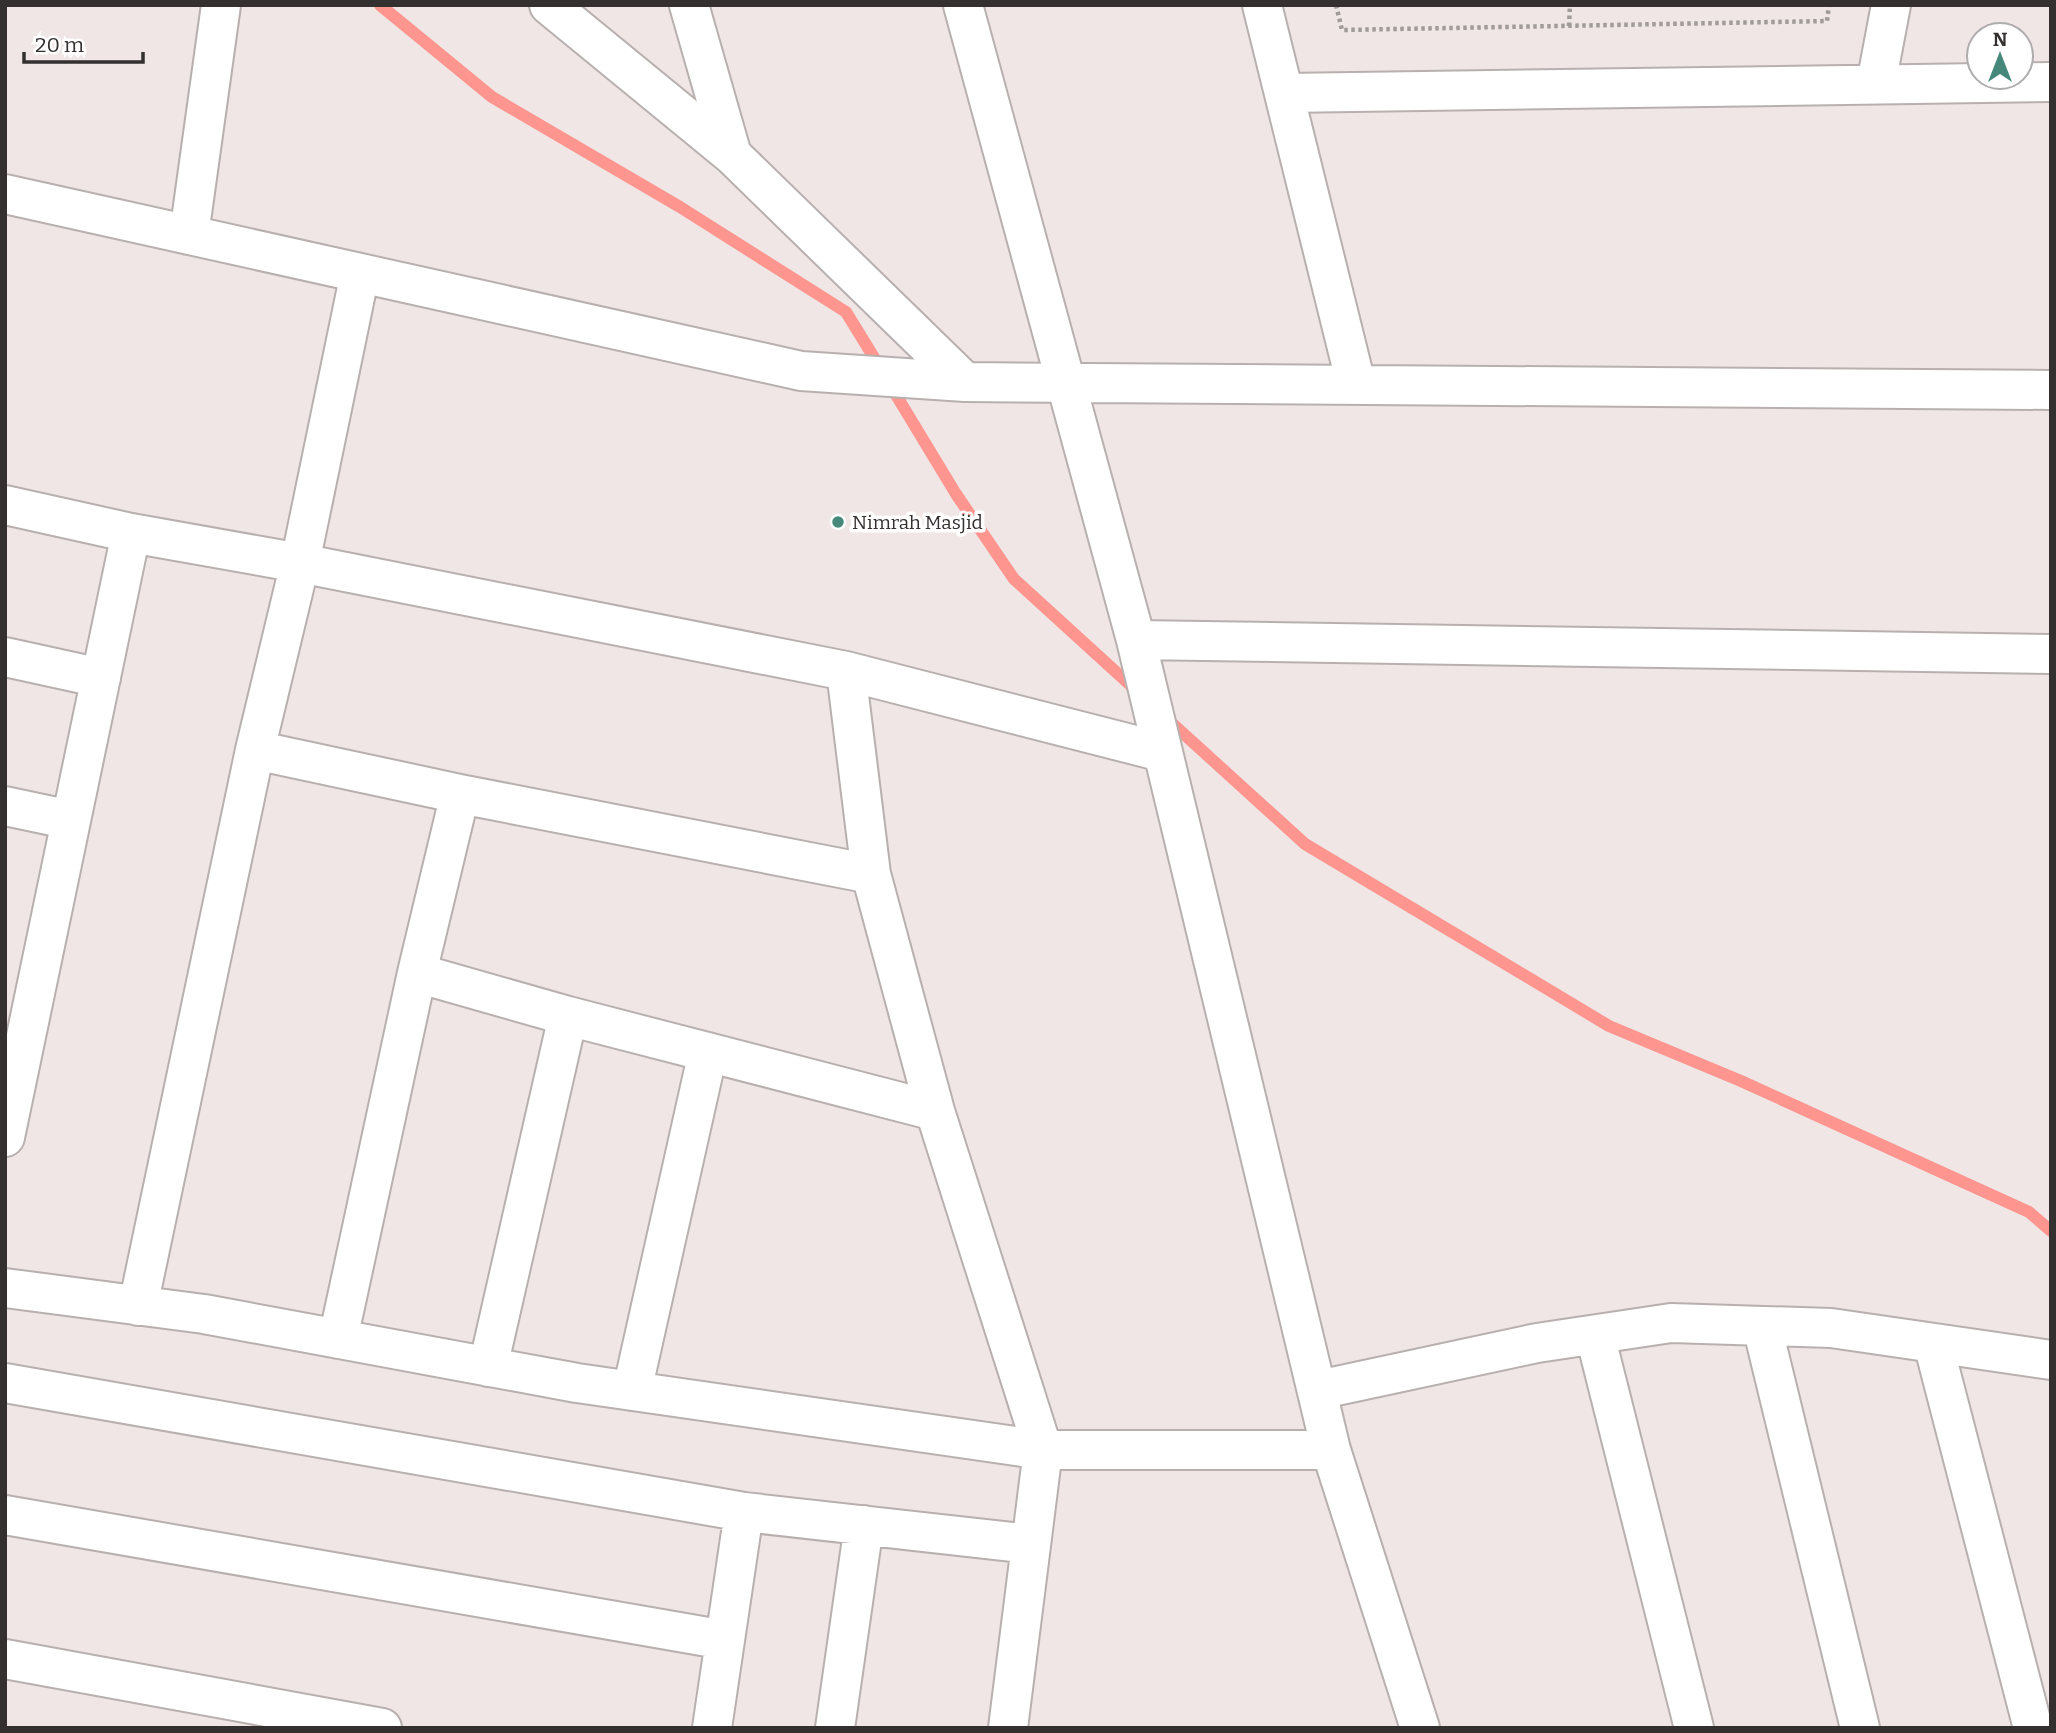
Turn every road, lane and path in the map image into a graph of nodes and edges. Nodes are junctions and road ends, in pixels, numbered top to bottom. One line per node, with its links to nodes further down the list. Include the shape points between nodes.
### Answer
1 (221, 5): 16 (street)
2 (549, 5): 14 (street)
3 (689, 5): 14 (street)
4 (963, 5): 19 (street)
5 (1262, 5): 13 (street)
6 (1336, 5): 10 (path, via 1342,30)
7 (1570, 5): 10 (path)
8 (1829, 5): 10 (path, via 1827,21)
9 (1891, 5): 12 (street)
10 (1569, 26)
11 (2051, 82): 12 (street)
12 (1876, 84): 13 (street)
13 (1284, 93): 20 (street)
14 (732, 155): 18 (street)
15 (5, 194): 16 (street)
16 (189, 235): 17 (street)
17 (360, 273): 18 (street, via 801,370); 24 (street)
18 (965, 382): 19 (street)
19 (1065, 382): 20 (street); 25 (street)
20 (1356, 384): 21 (street)
21 (2051, 390)
22 (5, 505): 23 (street)
23 (131, 533): 24 (street); 29 (street)
24 (300, 563): 28 (street); 30 (street)
25 (1136, 640): 26 (street); 31 (street)
26 (2051, 653)
27 (5, 657): 29 (street)
28 (846, 671): 31 (street); 35 (street)
29 (101, 678): 34 (street)
30 (255, 750): 32 (street); 43 (street)
31 (1163, 752): 52 (street)
32 (460, 794): 35 (street); 36 (street)
33 (5, 806): 34 (street)
34 (71, 820): 37 (street)
35 (871, 874): 40 (street)
36 (417, 973): 38 (street); 46 (street)
37 (21, 984): 41 (street)
38 (568, 1016): 39 (street); 49 (street)
39 (708, 1052): 40 (street); 51 (street)
40 (935, 1111): 53 (street)
41 (6, 1125)
42 (5, 1288): 43 (street)
43 (138, 1306): 46 (street)
44 (1762, 1326): 45 (street, via 1671,1323); 47 (street, via 1831,1328); 67 (street)
45 (1595, 1335): 52 (street, via 1537,1343); 66 (street)
46 (338, 1339): 49 (street)
47 (1933, 1343): 48 (street); 68 (street)
48 (2051, 1360)
49 (488, 1367): 51 (street)
50 (5, 1383): 55 (street)
51 (632, 1391): 53 (street)
52 (1318, 1391): 54 (street)
53 (1043, 1450): 54 (street); 58 (street)
54 (1331, 1450): 65 (street)
55 (744, 1512): 57 (street); 59 (street)
56 (5, 1516): 59 (street)
57 (864, 1525): 58 (street); 63 (street)
58 (1031, 1544): 64 (street)
59 (725, 1640): 62 (street)
60 (5, 1660): 61 (street)
61 (382, 1728)
62 (712, 1728)
63 (835, 1728)
64 (1008, 1728)
65 (1420, 1728)
66 (1693, 1728)
67 (1860, 1728)
68 (2034, 1728)

